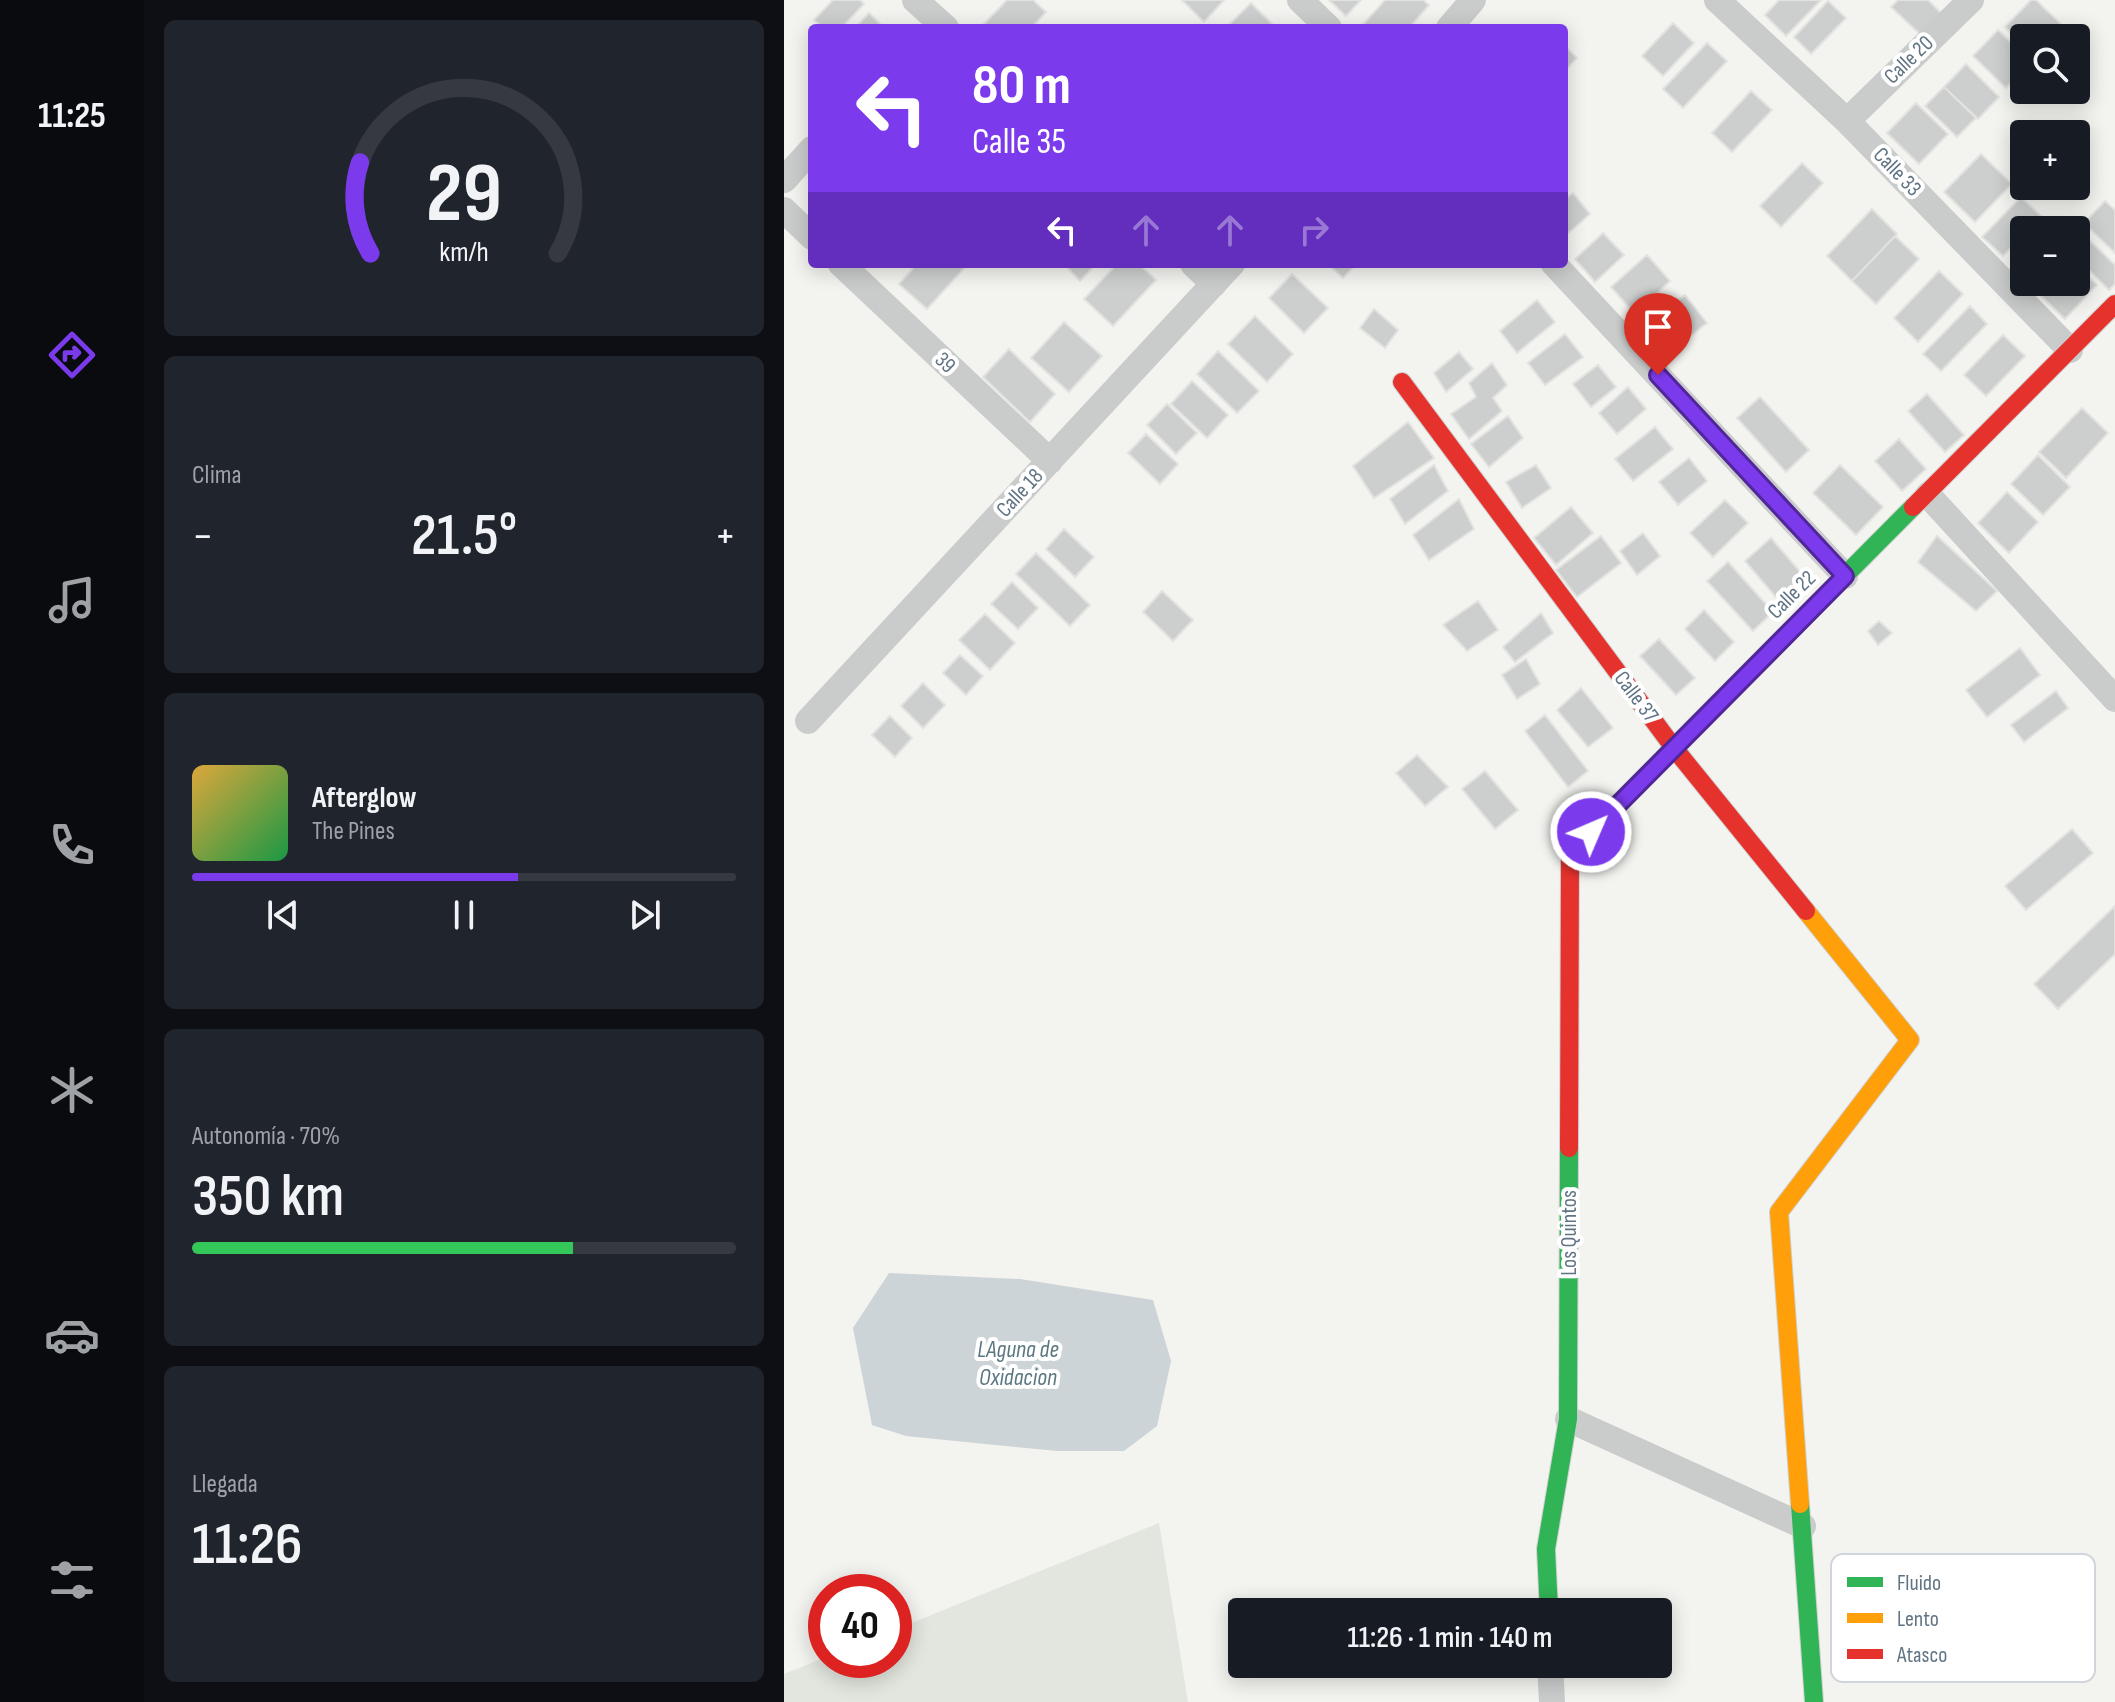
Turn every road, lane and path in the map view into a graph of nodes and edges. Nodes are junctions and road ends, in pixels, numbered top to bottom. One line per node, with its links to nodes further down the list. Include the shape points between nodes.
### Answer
1 (1300, 0): 5 (street)
2 (1473, 0): 6 (street)
3 (1717, 0): 7 (street, Calle 33)
4 (1971, 0): 7 (street, Calle 20)
5 (1325, 24)
6 (1452, 24)
7 (1847, 121): 18 (street, Calle 33)
8 (808, 153): 9 (street)
9 (784, 180)
10 (784, 210): 11 (street)
11 (808, 233)
12 (845, 268): 20 (street, 39)
13 (1197, 268): 16 (street)
14 (1228, 268): 16 (street, Calle 18)
15 (1558, 268): 22 (street)
16 (1214, 284): 20 (street, Calle 18)
17 (2115, 304): 18 (street, Calle 22)
18 (2070, 350): 21 (street, Calle 22)
19 (1402, 382): 25 (street, Calle 37)
20 (1050, 461): 24 (street, Calle 18)
21 (1928, 495): 22 (street, Calle 22); 23 (street)
22 (1845, 576): 25 (street, Calle 22)
23 (2115, 699)
24 (808, 721)
25 (1674, 748): 26 (street, Calle 22); 28 (street, Calle 37, via 1910,1040 1779,1212)
26 (1570, 852): 27 (street, Los Quintos)
27 (1568, 1419): 28 (street); 29 (street, Los Quintos, via 1546,1549)
28 (1803, 1526): 32 (street)
29 (1548, 1598)
30 (1551, 1678): 31 (street)
31 (1552, 1702)
32 (1814, 1702)

